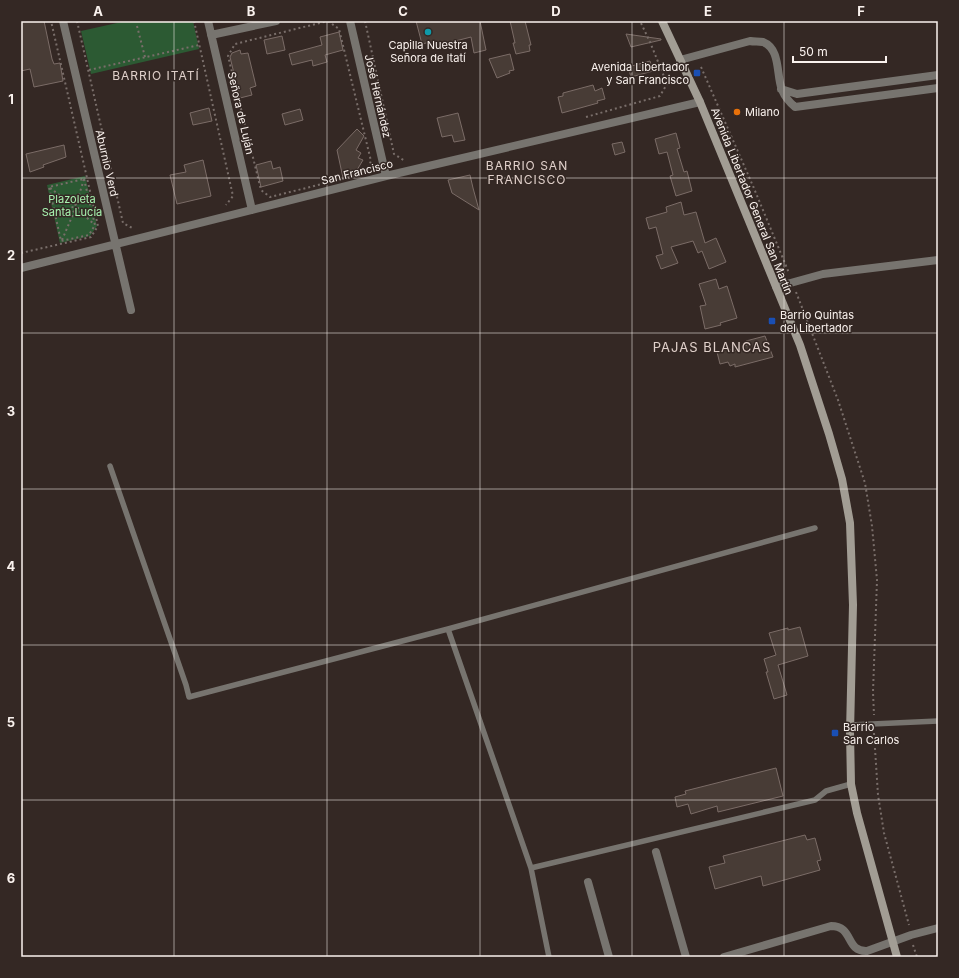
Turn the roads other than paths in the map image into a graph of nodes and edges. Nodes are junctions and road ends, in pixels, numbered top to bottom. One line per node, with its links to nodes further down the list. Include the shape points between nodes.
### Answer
1 (63, 21): 14 (street, Aburnio Verd)
2 (208, 21): 6 (street, Señora de Luján)
3 (276, 21): 6 (street)
4 (350, 21): 12 (street, José Hernández)
5 (662, 21): 7 (main road, Avenida Libertador General San Martín)
6 (212, 35): 13 (street, Señora de Luján)
7 (680, 60): 10 (street, via 750,42 762,42 770,47 776,61); 11 (main road, Avenida Libertador General San Martín)
8 (938, 75): 10 (street, via 797,94)
9 (938, 88): 10 (street, via 795,107 787,101)
10 (781, 89)
11 (700, 102): 12 (street, San Francisco); 17 (main road, Avenida Libertador General San Martín)
12 (386, 176): 13 (street, San Francisco)
13 (252, 210): 14 (street, San Francisco)
14 (115, 244): 16 (street, San Francisco); 18 (street, Aburnio Verd)
15 (938, 260): 17 (street, via 823,274)
16 (21, 268)
17 (776, 287): 23 (main road, Avenida Libertador General San Martín, via 800,346 830,434 850,523 853,605)
18 (131, 310)
19 (110, 466): 21 (lane, via 189,697)
20 (815, 528): 21 (lane)
21 (448, 629): 26 (lane)
22 (938, 721): 23 (lane)
23 (850, 725): 24 (main road, Avenida Libertador General San Martín)
24 (851, 784): 26 (lane, via 826,791 815,800); 29 (main road, Avenida Libertador General San Martín)
25 (656, 852): 32 (street)
26 (532, 868): 30 (lane)
27 (588, 882): 31 (street)
28 (938, 928): 29 (street)
29 (893, 942): 33 (street, via 867,951 857,950 842,929 831,926); 34 (main road, Avenida Libertador General San Martín)
30 (549, 957)
31 (610, 957)
32 (686, 957)
33 (724, 957)
34 (897, 957)

